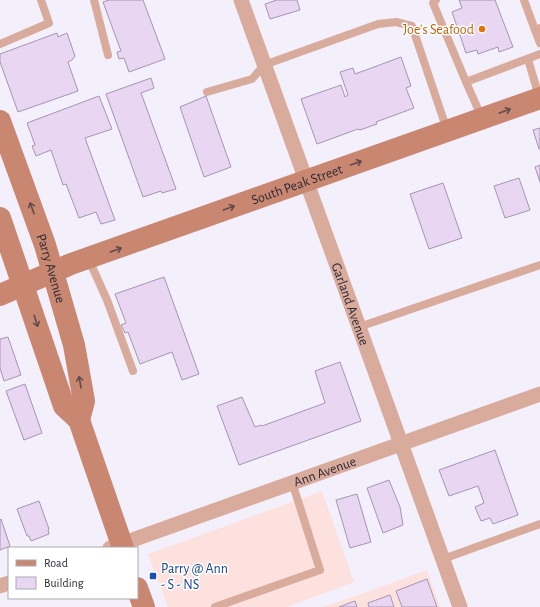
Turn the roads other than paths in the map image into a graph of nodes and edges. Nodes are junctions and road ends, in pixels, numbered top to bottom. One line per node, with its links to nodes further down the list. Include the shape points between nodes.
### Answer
1 (41, 0): 8 (lane, via 49,23)
2 (94, 0): 10 (lane)
3 (241, 0): 12 (street, Garland Avenue)
4 (436, 0): 13 (lane, via 433,3)
5 (524, 0): 6 (lane)
6 (537, 29): 7 (lane)
7 (540, 43)
8 (0, 44)
9 (540, 54): 11 (lane)
10 (108, 55)
11 (528, 59): 13 (lane); 15 (lane)
12 (264, 65): 14 (lane, via 252,79); 18 (lane, via 378,24 396,22 412,26); 19 (street, Garland Avenue)
13 (466, 82): 16 (lane)
14 (207, 92)
15 (540, 98): 16 (main road, South Peak Street, one-way to 15)
16 (482, 119): 18 (main road, South Peak Street)
17 (0, 122): 24 (main road, Parry Avenue, one-way to 17)
18 (447, 131): 19 (main road, South Peak Street, one-way to 18)
19 (306, 180): 22 (main road, South Peak Street, one-way to 19); 27 (street, Garland Avenue)
20 (0, 218): 21 (main road)
21 (5, 251): 25 (main road)
22 (89, 260): 24 (main road, South Peak Street); 28 (lane)
23 (540, 266): 27 (lane)
24 (53, 272): 25 (main road, South Peak Street); 30 (main road, Parry Avenue, one-way to 24, via 84,401 74,345)
25 (24, 284): 26 (main road, South Peak Street); 30 (main road, one-way to 30, via 64,406)
26 (0, 295)
27 (359, 327): 31 (street, Garland Avenue)
28 (133, 371)
29 (540, 394): 31 (street, Ann Avenue)
30 (79, 420): 34 (main road)
31 (401, 444): 32 (street, Ann Avenue); 35 (street, Garland Avenue)
32 (292, 482): 34 (street, Ann Avenue); 38 (lane, via 320,570)
33 (540, 524): 35 (lane)
34 (118, 547)
35 (443, 559): 39 (street, Garland Avenue)
36 (138, 591): 37 (main road)
37 (144, 607)
38 (215, 607)
39 (460, 607)

